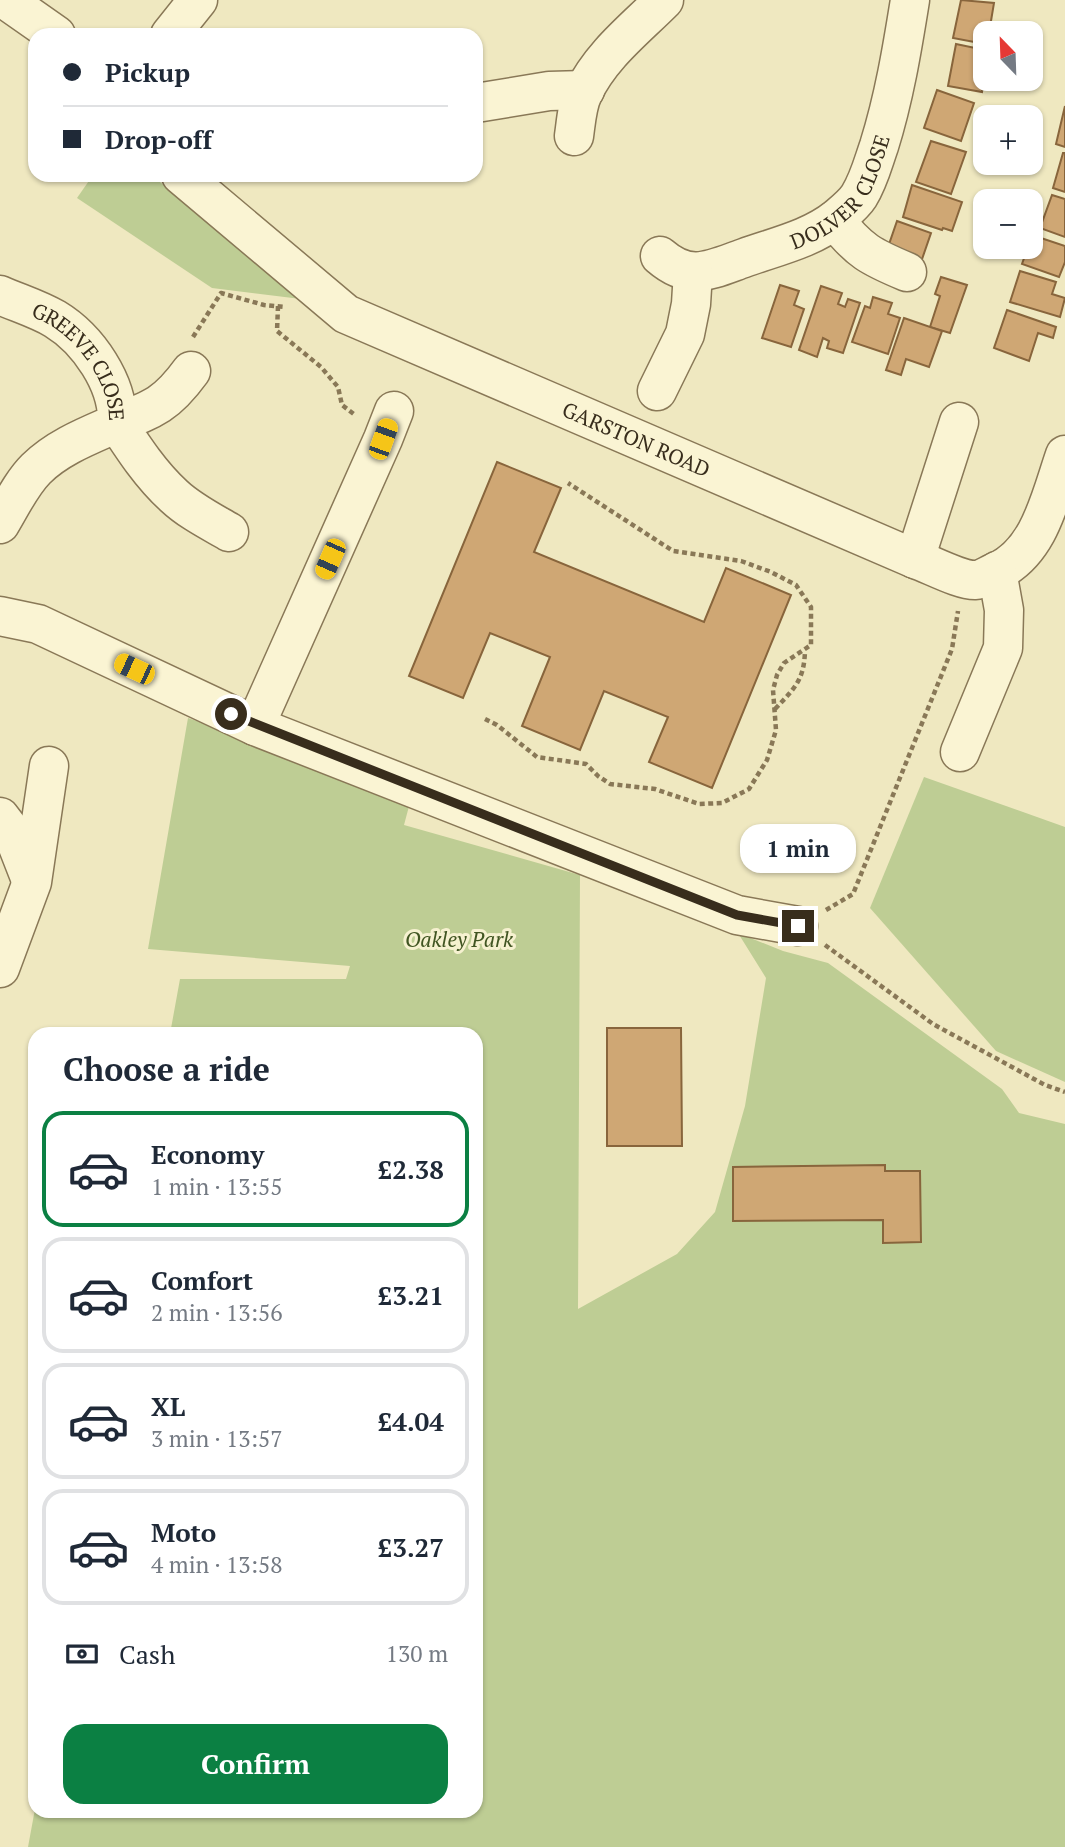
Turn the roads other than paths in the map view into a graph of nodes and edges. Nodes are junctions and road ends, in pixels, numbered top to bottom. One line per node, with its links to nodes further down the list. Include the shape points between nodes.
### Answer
1 (6, 0): 5 (street)
2 (198, 0): 6 (street)
3 (664, 0): 7 (street, via 611,50)
4 (910, 0): 11 (street, DOLVER CLOSE, via 898,81 869,177 858,198)
5 (46, 28)
6 (176, 28)
7 (585, 90): 8 (street); 9 (street)
8 (483, 102)
9 (574, 135)
10 (189, 182): 22 (street, GARSTON ROAD, via 346,314)
11 (835, 219): 12 (street, via 854,244); 15 (street, DOLVER CLOSE, via 808,235 729,264 677,264 691,303 685,334)
12 (907, 272)
13 (0, 295): 17 (street, GREEVE CLOSE, via 56,320 77,337 111,381)
14 (189, 358): 17 (street, via 177,392)
15 (657, 391)
16 (959, 422): 22 (street)
17 (117, 423): 20 (street, GREEVE CLOSE, via 67,447 35,470); 21 (street, via 175,498)
18 (389, 425): 25 (street)
19 (1065, 455): 23 (street, via 1029,546 1012,564)
20 (0, 524)
21 (229, 532)
22 (915, 559): 23 (street, GARSTON ROAD)
23 (980, 574): 26 (street, via 1004,610 1003,648)
24 (0, 616): 25 (street, via 38,624)
25 (255, 726): 30 (street, via 737,915)
26 (960, 752)
27 (49, 766): 29 (street)
28 (0, 817): 29 (street, via 13,834)
29 (32, 882): 31 (street)
30 (798, 926)
31 (0, 968)

